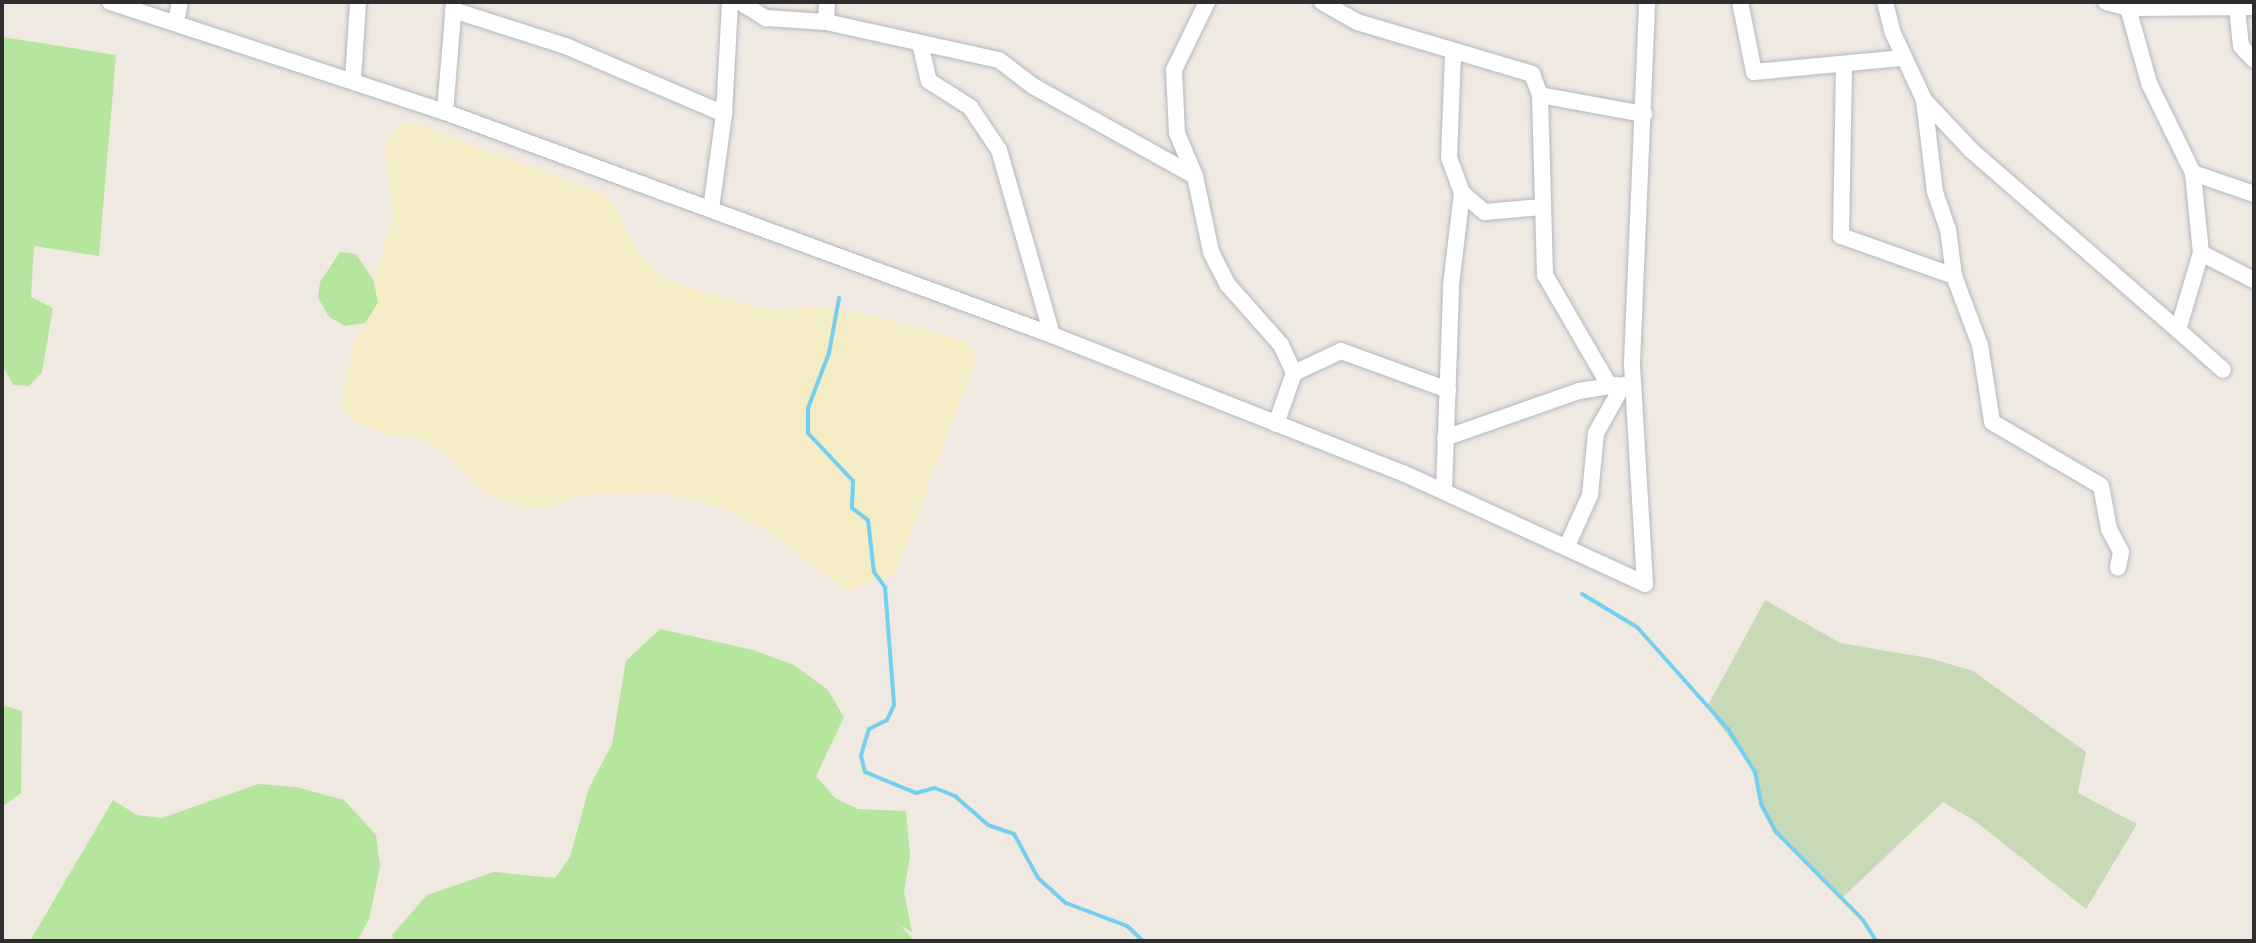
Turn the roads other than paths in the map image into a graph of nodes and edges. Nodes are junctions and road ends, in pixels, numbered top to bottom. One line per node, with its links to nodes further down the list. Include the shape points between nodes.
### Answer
1 (110, 2): 16 (street)
2 (180, 2): 16 (street)
3 (358, 2): 23 (street)
4 (730, 2): 27 (street)
5 (740, 2): 17 (street, via 766,18)
6 (827, 2): 17 (street)
7 (1207, 2): 30 (street, via 1173,80 1177,133)
8 (1322, 2): 19 (street, via 1357,22)
9 (1647, 2): 28 (street)
10 (1740, 2): 22 (street, via 1754,72)
11 (1885, 2): 20 (street)
12 (2106, 2): 15 (street)
13 (453, 6): 26 (street); 27 (street, via 568,47)
14 (2246, 7): 15 (street); 21 (street, via 2241,46)
15 (2128, 8): 29 (street, via 2149,83)
16 (176, 22): 23 (street)
17 (826, 22): 18 (street)
18 (920, 43): 30 (street, via 1008,64 1033,86); 39 (street, via 929,81 970,107 999,150)
19 (1453, 52): 24 (street, via 1532,74); 31 (street, via 1449,158)
20 (1903, 58): 22 (street); 25 (street)
21 (2254, 60)
22 (1844, 66): 36 (street, via 1841,236)
23 (353, 80): 26 (street)
24 (1540, 95): 28 (street); 33 (street)
25 (1924, 100): 36 (street, via 1933,181 1948,229); 38 (street, via 1972,151)
26 (445, 112): 34 (street)
27 (724, 114): 34 (street)
28 (1644, 114): 42 (street)
29 (2193, 173): 32 (street); 35 (street)
30 (1195, 176): 41 (street, via 1203,225 1222,274 1281,345)
31 (1462, 193): 33 (street, via 1485,212); 43 (street, via 1451,286)
32 (2254, 194)
33 (1542, 207): 42 (street, via 1547,284)
34 (711, 209): 39 (street)
35 (2201, 253): 37 (street); 38 (street)
36 (1954, 276): 48 (street, via 1980,345 1992,422 2101,486 2109,529 2121,552)
37 (2254, 280)
38 (2178, 330): 40 (street)
39 (1052, 335): 44 (street)
40 (2223, 370)
41 (1294, 373): 43 (street, via 1341,351); 44 (street)
42 (1622, 385): 45 (street); 47 (street, via 1596,433 1590,495); 47 (street, via 1645,584)
43 (1448, 390): 45 (street)
44 (1276, 424): 46 (street)
45 (1445, 438): 46 (street)
46 (1444, 491): 47 (street)
47 (1567, 546)
48 (2118, 568)

